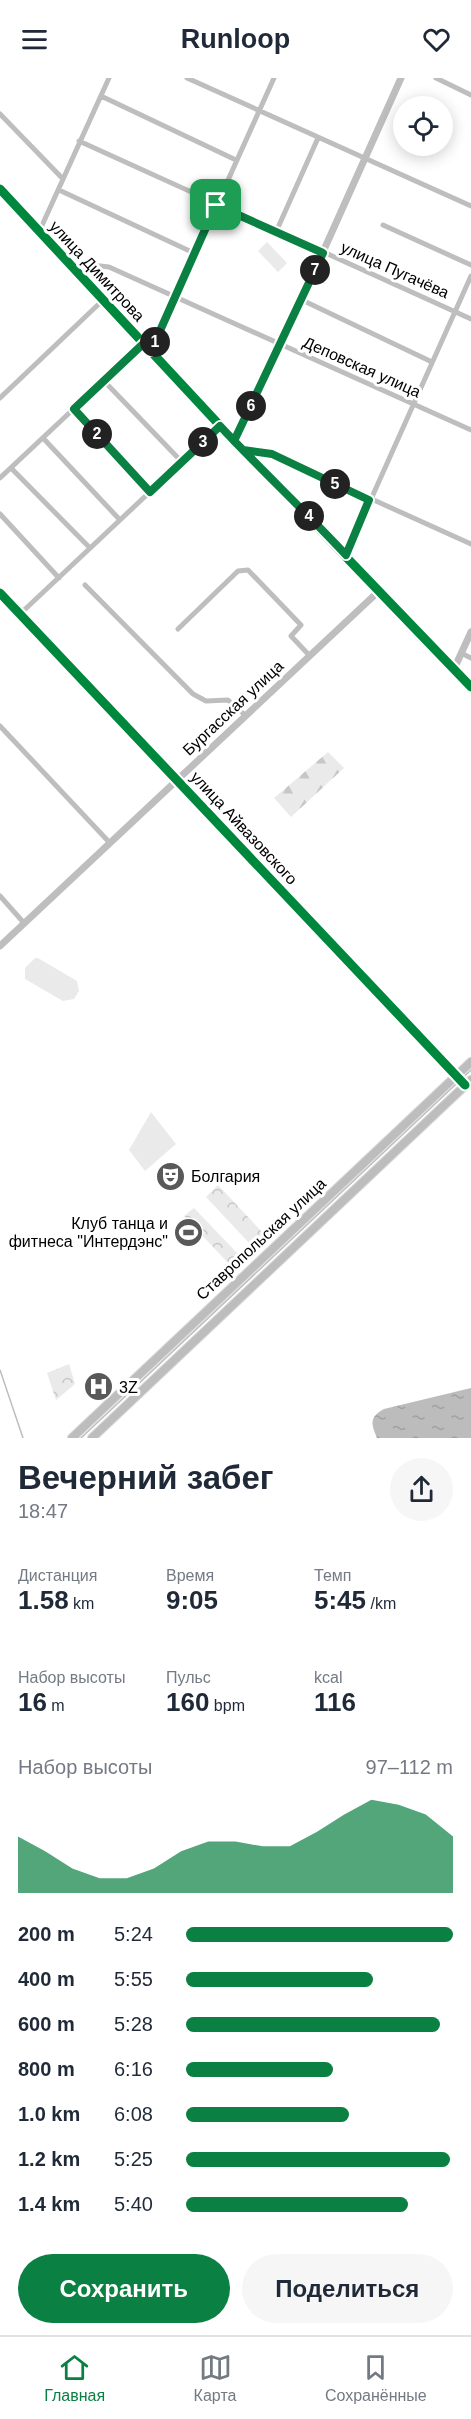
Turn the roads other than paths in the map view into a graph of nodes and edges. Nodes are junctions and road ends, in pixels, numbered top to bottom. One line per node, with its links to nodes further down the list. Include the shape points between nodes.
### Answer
1 (109, 78): 7 (street)
2 (187, 78): 8 (street)
3 (274, 78): 8 (street)
4 (401, 78): 12 (street)
5 (436, 78): 6 (street)
6 (471, 95)
7 (101, 96): 11 (street); 13 (street)
8 (259, 111): 10 (street); 13 (street)
9 (0, 114): 14 (street)
10 (318, 138): 12 (street); 21 (street)
11 (80, 141): 14 (street); 17 (street, улица Пугачёва)
12 (364, 159): 18 (street); 23 (street)
13 (236, 160): 17 (street)
14 (63, 179): 16 (street)
15 (0, 189): 20 (street, улица Димитрова)
16 (59, 190): 20 (street); 22 (street)
17 (216, 205): 21 (street, улица Пугачёва); 22 (street)
18 (471, 206)
19 (383, 225): 24 (street)
20 (39, 232): 25 (street, улица Димитрова)
21 (276, 232): 23 (street, улица Пугачёва)
22 (194, 253): 27 (street)
23 (323, 253): 29 (street); 30 (street, улица Пугачёва)
24 (471, 265)
25 (80, 275): 27 (street, Деповская улица, via 91,265 100,264); 28 (street, улица Димитрова)
26 (471, 276): 30 (street)
27 (175, 298): 33 (street, Деповская улица); 34 (street)
28 (103, 300): 32 (street, улица Димитрова); 37 (street)
29 (302, 300): 33 (street); 35 (street)
30 (456, 312): 31 (street, улица Пугачёва); 35 (street)
31 (471, 319)
32 (144, 343): 34 (street, улица Димитрова); 36 (street)
33 (281, 346): 38 (street, Деповская улица); 43 (street)
34 (151, 351): 40 (street, улица Димитрова)
35 (432, 362): 38 (street)
36 (104, 381): 39 (street); 45 (street)
37 (0, 398)
38 (412, 404): 41 (street, Деповская улица); 49 (street)
39 (74, 409): 42 (street); 48 (street)
40 (220, 426): 43 (street, улица Димитрова); 45 (street)
41 (471, 430)
42 (43, 438): 46 (street); 51 (street)
43 (234, 441): 44 (street, улица Димитрова)
44 (243, 450): 49 (street, via 272,454); 54 (street, улица Димитрова)
45 (182, 462): 48 (street)
46 (11, 468): 47 (street); 53 (street)
47 (0, 478)
48 (150, 492): 51 (street)
49 (369, 500): 52 (street); 54 (street)
50 (0, 514): 55 (street)
51 (120, 520): 53 (street)
52 (471, 544)
53 (90, 548): 55 (street)
54 (346, 555): 57 (street, улица Димитрова)
55 (59, 578): 59 (street)
56 (85, 585): 67 (street, via 193,694 206,701 228,700)
57 (380, 590): 63 (street, Бургасская улица); 65 (street, улица Димитрова)
58 (0, 593): 59 (street, улица Айвазовского)
59 (20, 614): 69 (street, улица Айвазовского)
60 (178, 629): 63 (street, via 238,570 248,570 301,625 291,636)
61 (471, 632): 62 (street)
62 (461, 653): 64 (street); 65 (street)
63 (309, 655): 67 (street, Бургасская улица)
64 (471, 658)
65 (454, 669): 66 (street, улица Димитрова)
66 (471, 687)
67 (245, 715): 69 (street, Бургасская улица)
68 (0, 726): 70 (street)
69 (177, 779): 70 (street, Бургасская улица); 75 (street, улица Айвазовского)
70 (109, 842): 72 (street, Бургасская улица)
71 (0, 896): 72 (street)
72 (24, 923): 73 (street, Бургасская улица)
73 (0, 946)
74 (471, 1062): 75 (main road, Ставропольская улица)
75 (456, 1076): 76 (street, улица Айвазовского); 77 (main road, Ставропольская улица)
76 (468, 1083): 78 (main road, Ставропольская улица)
77 (72, 1438)
78 (93, 1438)

